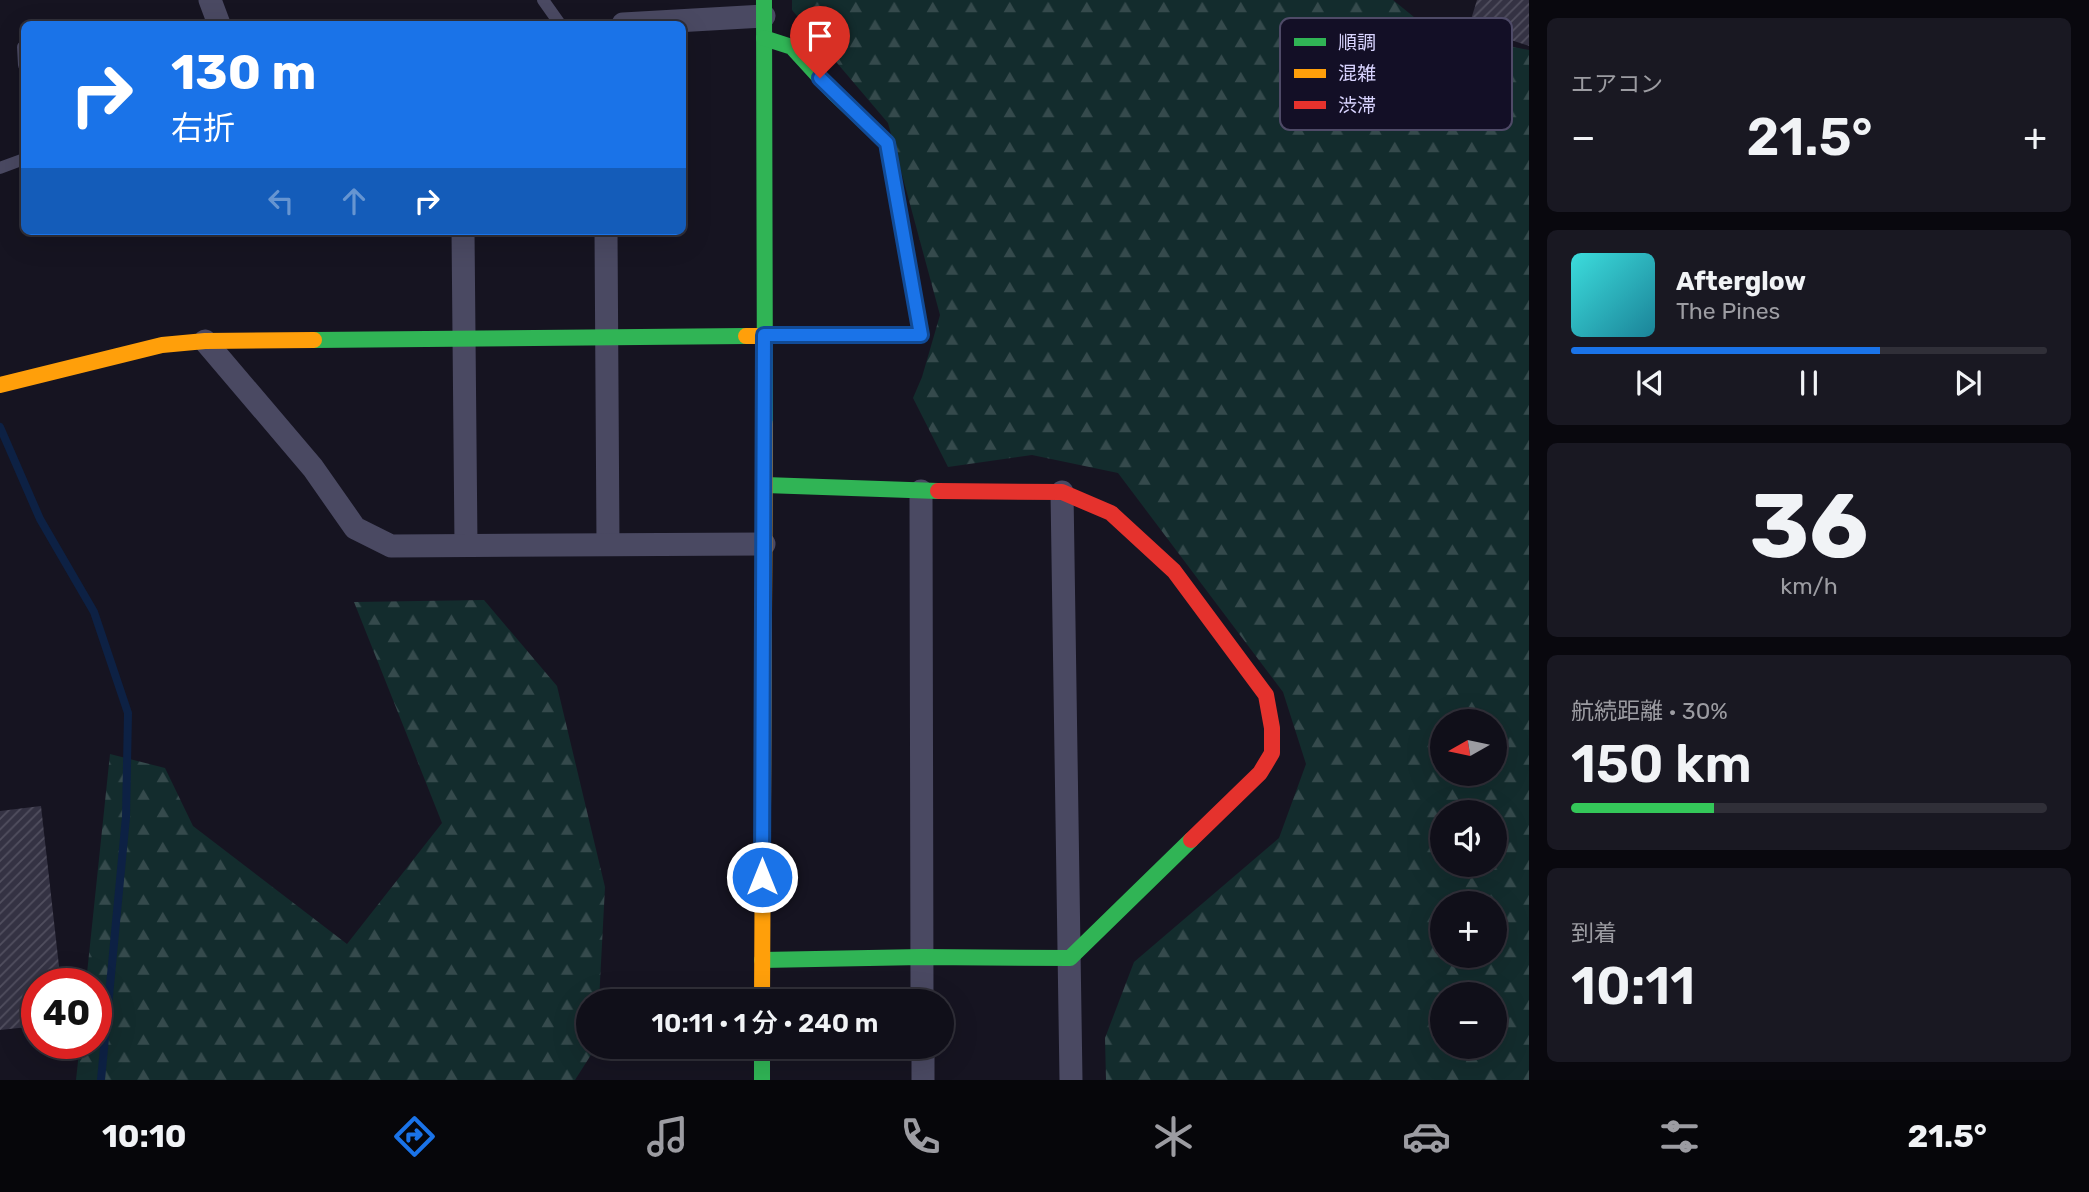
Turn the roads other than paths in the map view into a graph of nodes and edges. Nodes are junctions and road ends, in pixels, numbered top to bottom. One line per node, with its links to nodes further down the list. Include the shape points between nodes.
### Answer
1 (210, 0): 4 (street)
2 (543, 0): 5 (lane)
3 (764, 18): 6 (street); 11 (street); 11 (street, via 887,143 921,335)
4 (218, 21)
5 (558, 21)
6 (686, 21)
7 (21, 160): 8 (lane)
8 (0, 168)
9 (463, 235): 13 (street)
10 (606, 235): 12 (street)
11 (764, 335): 12 (street); 16 (street)
12 (606, 337): 13 (street); 19 (street)
13 (464, 339): 14 (street); 21 (street)
14 (205, 341): 15 (street, via 162,345); 21 (street, via 313,468 355,528 391,546)
15 (0, 385)
16 (765, 485): 17 (street); 20 (street)
17 (921, 491): 18 (street); 22 (street)
18 (1062, 492): 23 (street); 23 (street, via 1111,513 1174,570 1266,695 1272,728 1272,753 1260,773)
19 (608, 544): 20 (street); 21 (street)
20 (764, 544): 24 (street)
21 (466, 545)
22 (922, 957): 23 (street); 24 (street); 26 (street)
23 (1070, 958): 31 (street)
24 (762, 960): 25 (street)
25 (762, 989)
26 (922, 989)
27 (762, 1059): 29 (street)
28 (923, 1059): 30 (street)
29 (762, 1080)
30 (923, 1080)
31 (1071, 1080)

